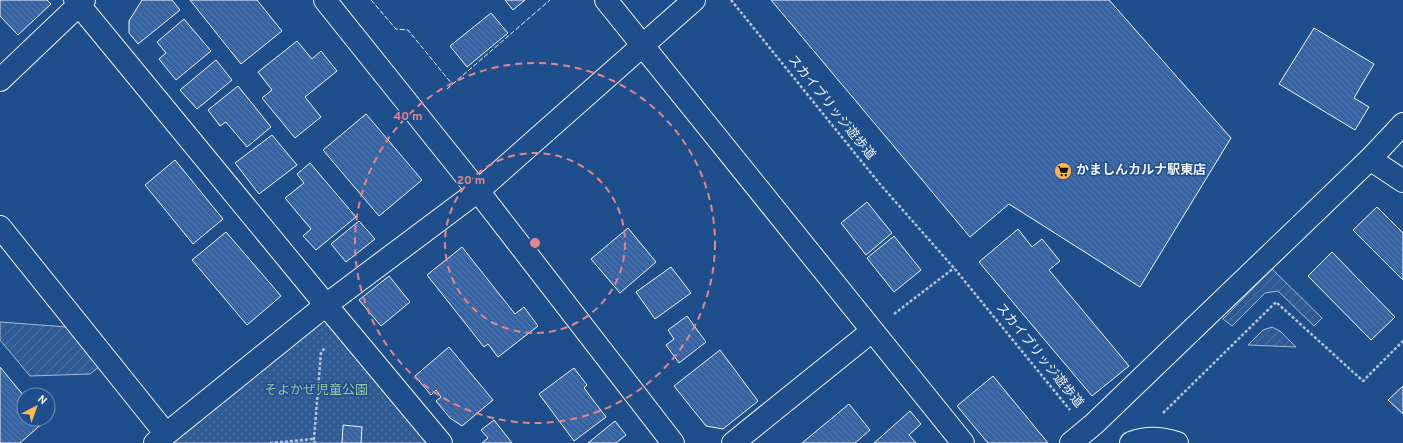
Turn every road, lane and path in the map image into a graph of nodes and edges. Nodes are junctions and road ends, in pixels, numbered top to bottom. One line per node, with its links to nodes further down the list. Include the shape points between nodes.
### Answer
1 (325, 0): 11 (street)
2 (606, 0): 6 (street)
3 (694, 0): 6 (street)
4 (732, 0): 13 (path, スカイブリッジ遊歩道, via 879,183)
5 (79, 1): 7 (street); 14 (street)
6 (643, 44): 11 (street); 16 (street)
7 (0, 80)
8 (1403, 124): 9 (street)
9 (1370, 159): 10 (street); 19 (street)
10 (1403, 181)
11 (478, 191): 14 (street); 25 (street)
12 (0, 227): 20 (street)
13 (954, 268): 16 (path); 19 (path, スカイブリッジ遊歩道, via 1080,423)
14 (326, 305): 15 (street); 20 (street)
15 (346, 330): 21 (path, via 321,352); 24 (street)
16 (872, 331): 26 (street); 27 (street)
17 (1403, 341): 18 (path, via 1363,381 1276,302)
18 (1161, 415)
19 (1094, 424): 28 (street)
20 (160, 439)
21 (314, 439): 22 (path); 23 (path)
22 (270, 443)
23 (316, 443)
24 (441, 443)
25 (673, 443)
26 (733, 443)
27 (963, 443)
28 (1072, 443)
29 (1131, 443): 30 (street, via 1164,439)
30 (1177, 443)

